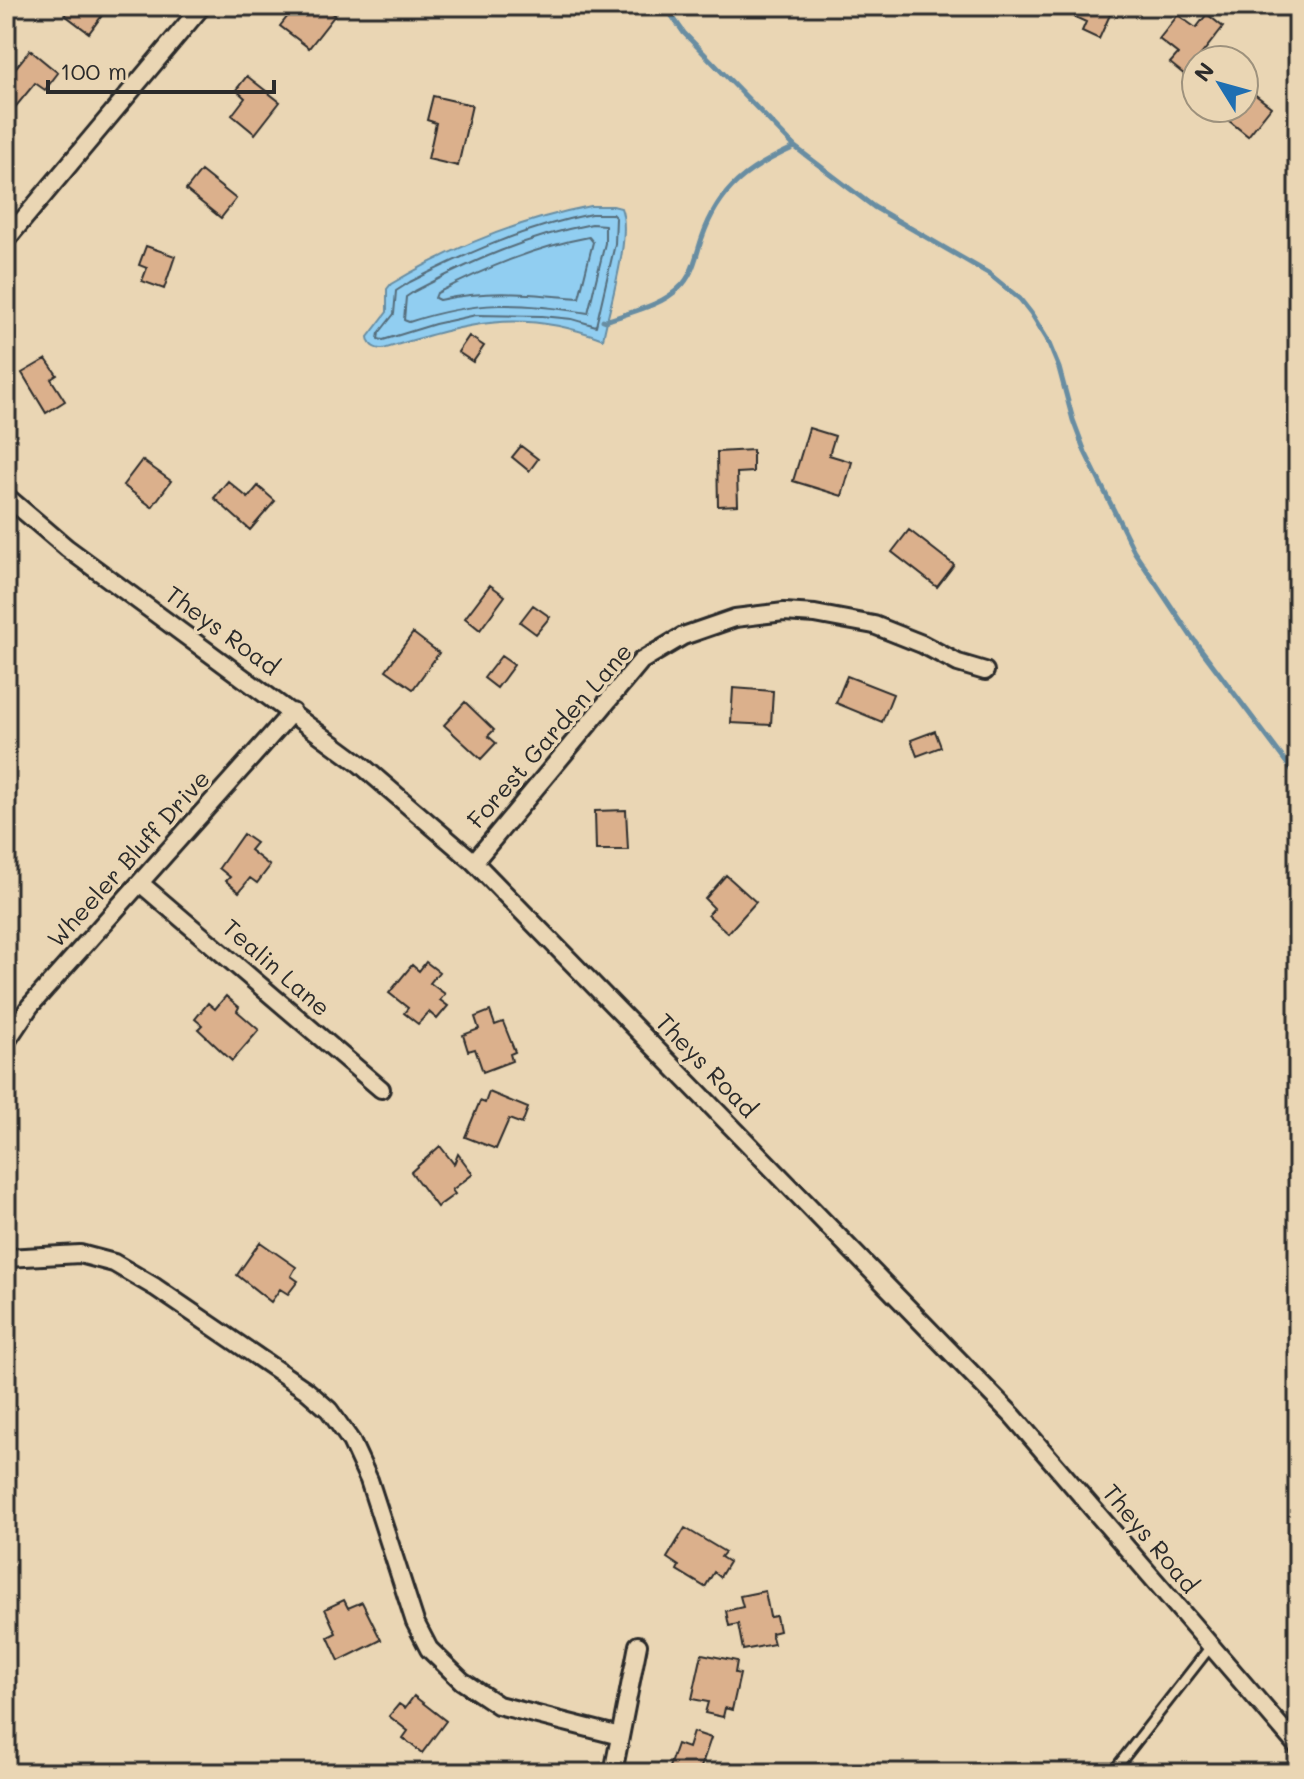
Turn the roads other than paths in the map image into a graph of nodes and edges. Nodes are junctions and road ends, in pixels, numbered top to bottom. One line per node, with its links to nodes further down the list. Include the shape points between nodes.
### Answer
1 (202, 6): 2 (street)
2 (6, 240)
3 (6, 496): 5 (street, Theys Road, via 67,548)
4 (985, 671): 6 (street, Forest Garden Lane, via 874,625 815,614 735,618 683,636 641,661)
5 (292, 712): 6 (street, Theys Road); 7 (street, Wheeler Bluff Drive)
6 (474, 862): 12 (street, Theys Road, via 1013,1416)
7 (140, 883): 8 (street, Wheeler Bluff Drive, via 30,1006); 9 (street, Tealin Lane)
8 (6, 1042)
9 (381, 1089)
10 (6, 1258): 13 (street, via 80,1254 114,1263 306,1390 329,1410 351,1441 429,1649 462,1681 498,1705)
11 (638, 1645): 13 (street)
12 (1211, 1645): 14 (street, Theys Road); 16 (lane)
13 (620, 1736): 15 (street)
14 (1298, 1747)
15 (613, 1773)
16 (1112, 1773)

